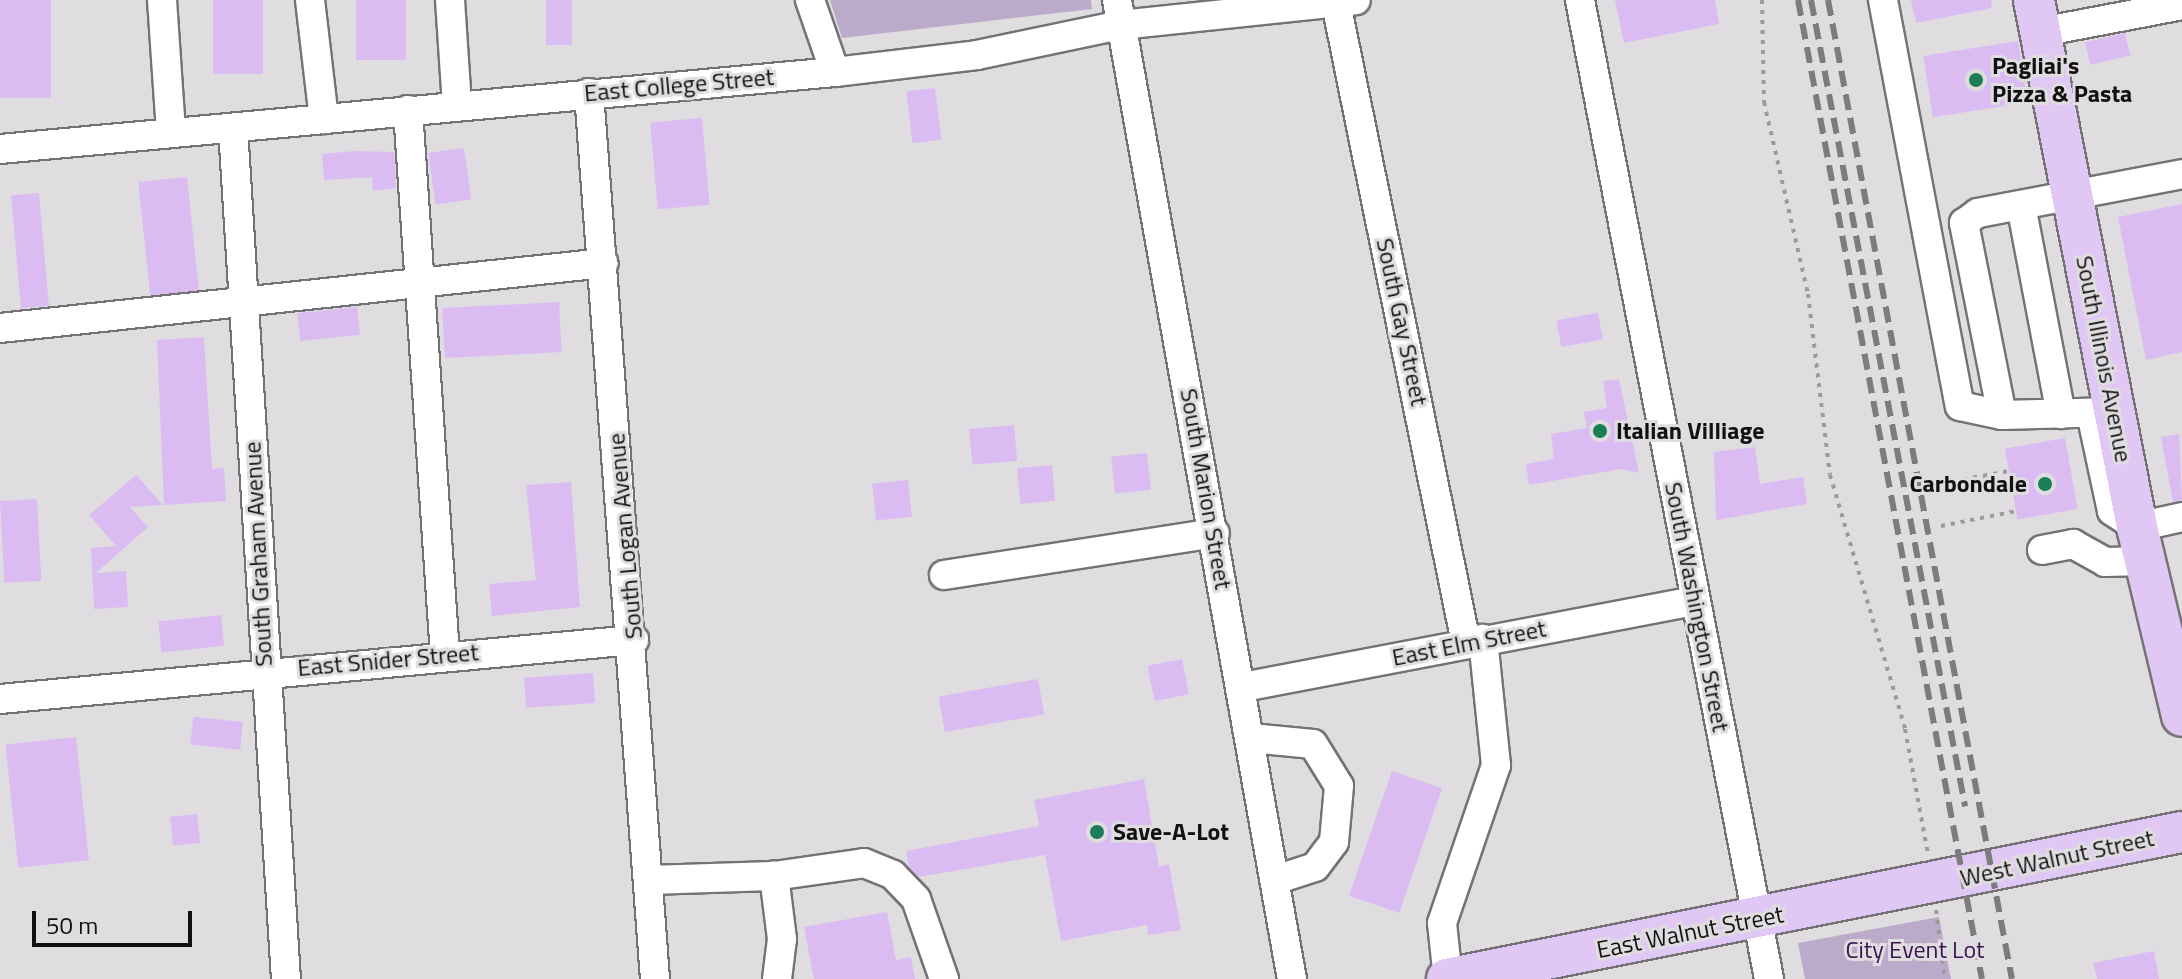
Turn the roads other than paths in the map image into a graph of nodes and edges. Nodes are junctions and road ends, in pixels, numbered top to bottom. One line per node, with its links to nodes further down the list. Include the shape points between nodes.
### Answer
1 (162, 0): 17 (street)
2 (310, 0): 15 (street)
3 (450, 0): 13 (street)
4 (810, 0): 11 (street)
5 (1580, 0): 34 (street, South Washington Street)
6 (1883, 0): 28 (street, via 1960,406)
7 (1346, 1): 9 (street, East College Street); 36 (street, South Gay Street)
8 (2182, 5): 10 (street)
9 (1119, 13): 11 (street, East College Street, via 977,55); 30 (street, South Marion Street)
10 (2038, 16): 20 (highway, South Illinois Avenue)
11 (835, 72): 12 (street, East College Street)
12 (589, 93): 13 (street, East College Street); 22 (street, South Logan Avenue)
13 (457, 105): 14 (street, East College Street)
14 (408, 110): 15 (street, East College Street); 23 (street)
15 (324, 119): 16 (street, East College Street)
16 (233, 128): 17 (street, East College Street); 24 (street, South Graham Avenue)
17 (171, 133): 18 (street, East College Street)
18 (0, 149)
19 (2182, 174): 20 (street)
20 (2072, 194): 21 (street); 26 (highway, South Illinois Avenue)
21 (2021, 205): 27 (street); 28 (street, via 1964,223)
22 (604, 263): 23 (street); 35 (street, South Logan Avenue)
23 (420, 283): 24 (street); 37 (street)
24 (244, 302): 25 (street); 39 (street, South Graham Avenue)
25 (0, 328)
26 (2102, 413): 27 (street); 31 (highway, South Illinois Avenue)
27 (2061, 414): 28 (street)
28 (2002, 415)
29 (2182, 517): 31 (street)
30 (1215, 533): 33 (street); 40 (street, South Marion Street)
31 (2141, 544): 32 (street, via 2105,562 2073,544); 38 (highway, South Illinois Avenue)
32 (2042, 550)
33 (944, 575)
34 (1695, 601): 36 (street, East Elm Street); 49 (street, South Washington Street)
35 (634, 640): 37 (street, East Snider Street); 47 (street, South Logan Avenue)
36 (1475, 641): 40 (street, East Elm Street); 55 (street, South Gay Street, via 1496,765 1442,923)
37 (445, 655): 39 (street, East Snider Street)
38 (2177, 668): 42 (highway, South Illinois Avenue)
39 (267, 671): 41 (street, East Snider Street); 50 (street, South Graham Avenue)
40 (1243, 687): 43 (street, South Marion Street)
41 (0, 699)
42 (2182, 716)
43 (1251, 738): 48 (street, South Marion Street); 48 (street, via 1313,744 1339,786 1334,842 1315,867)
44 (2182, 832): 45 (highway, West Walnut Street)
45 (1930, 865): 49 (highway, East Walnut Street)
46 (774, 876): 47 (street); 52 (street, via 782,939); 53 (street, via 864,863 893,875 916,899)
47 (648, 880): 51 (street, South Logan Avenue)
48 (1275, 880): 54 (street, South Marion Street)
49 (1758, 919): 55 (highway, East Walnut Street); 56 (street, South Washington Street)
50 (286, 979)
51 (655, 979)
52 (777, 979)
53 (944, 979)
54 (1292, 979)
55 (1447, 979)
56 (1769, 979)

